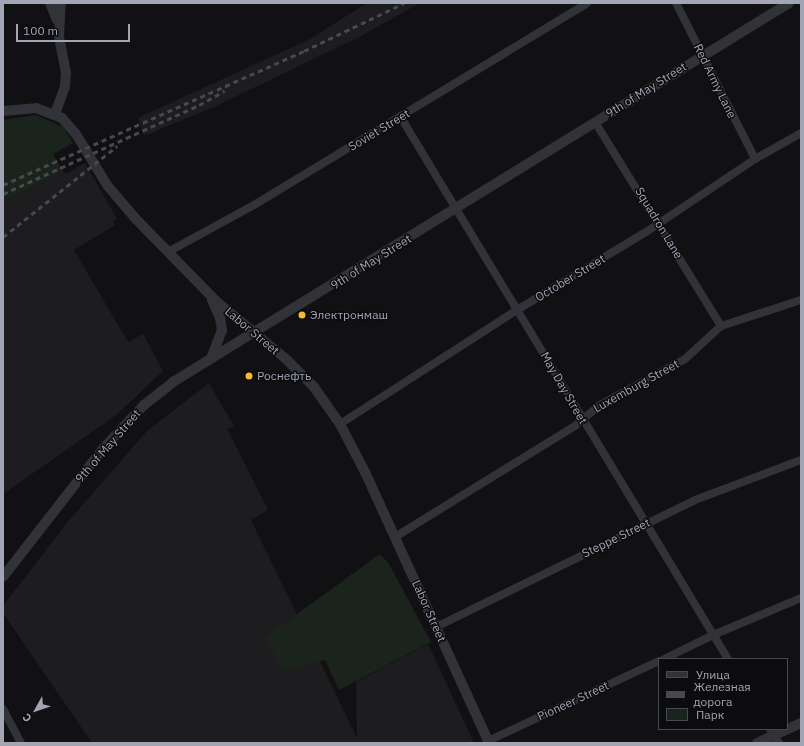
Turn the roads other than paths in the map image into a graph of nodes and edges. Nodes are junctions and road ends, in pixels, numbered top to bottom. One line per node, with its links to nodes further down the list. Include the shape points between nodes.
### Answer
1 (50, 3): 6 (street)
2 (61, 3): 6 (street)
3 (587, 3): 10 (street, Soviet Street)
4 (676, 3): 7 (street, Red Army Lane)
5 (789, 3): 7 (street, 9th of May Street)
6 (58, 26): 9 (street, via 66,73 65,87)
7 (701, 56): 11 (street, 9th of May Street); 13 (street, Red Army Lane)
8 (3, 111): 9 (street, via 28,108 44,109)
9 (55, 114): 16 (street, Labor Street, via 70,126 98,172 119,200)
10 (400, 116): 14 (street, May Day Street); 16 (street, Soviet Street, via 254,205)
11 (595, 122): 14 (street, 9th of May Street); 15 (street, Squadron Lane)
12 (801, 133): 13 (street, October Street)
13 (755, 159): 15 (street, October Street)
14 (455, 209): 19 (street, May Day Street); 21 (street, 9th of May Street, via 306,302)
15 (658, 223): 19 (street, October Street); 20 (street, Squadron Lane)
16 (168, 252): 17 (street, Labor Street)
17 (208, 293): 21 (street, Labor Street); 22 (street, via 220,318 222,330)
18 (801, 300): 20 (street, Luxemburg Street)
19 (518, 310): 23 (street, May Day Street); 24 (street, October Street)
20 (721, 326): 23 (street, Luxemburg Street, via 685,359 600,405)
21 (252, 332): 22 (street, 9th of May Street); 24 (street, Labor Street, via 303,374)
22 (212, 356): 28 (street, 9th of May Street, via 154,396 132,417 53,511)
23 (582, 419): 26 (street, May Day Street); 27 (street, Luxemburg Street)
24 (340, 424): 27 (street, Labor Street)
25 (801, 460): 26 (street, Steppe Street, via 717,491)
26 (646, 524): 30 (street, Steppe Street); 31 (street, May Day Street)
27 (395, 537): 30 (street, Labor Street)
28 (3, 577)
29 (801, 598): 31 (street)
30 (436, 627): 40 (street, Labor Street)
31 (713, 635): 32 (street); 33 (street, May Day Street)
32 (666, 658)
33 (727, 658)
34 (658, 661): 40 (street, Pioneer Street)
35 (3, 709): 41 (street)
36 (801, 723): 37 (street)
37 (788, 729)
38 (786, 730): 39 (street)
39 (774, 736): 42 (street)
40 (488, 742)
41 (22, 743)
42 (757, 743)

